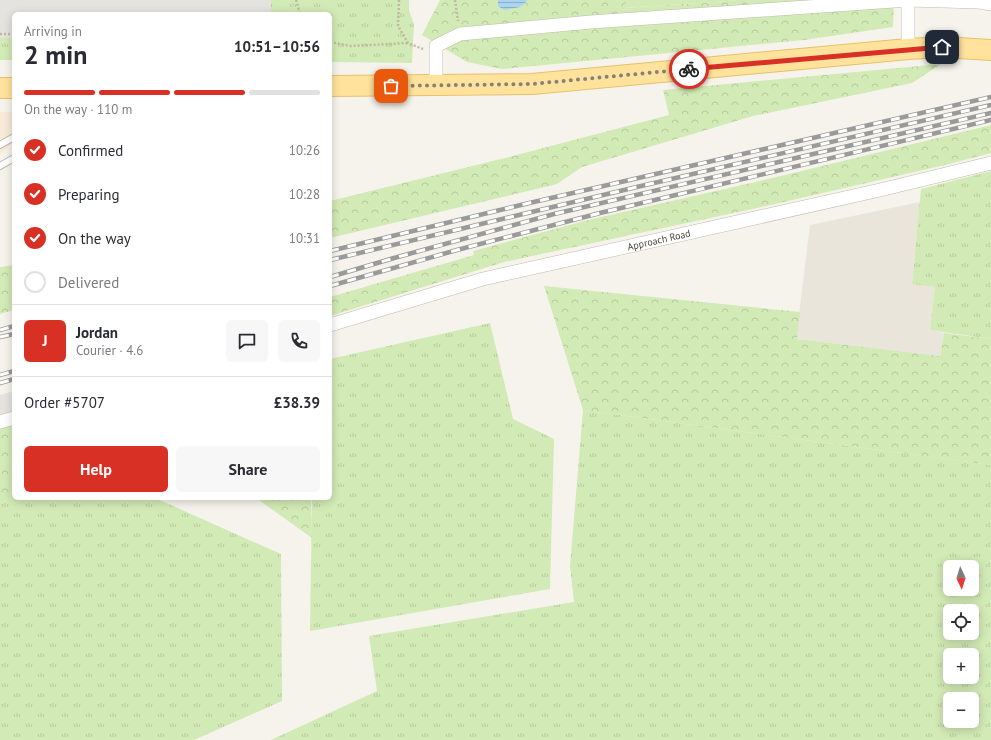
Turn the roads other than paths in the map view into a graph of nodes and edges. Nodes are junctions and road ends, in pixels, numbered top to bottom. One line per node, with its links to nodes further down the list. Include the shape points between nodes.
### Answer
1 (908, 0): 2 (street); 3 (street); 5 (street, via 460,34 436,46)
2 (991, 4)
3 (908, 49): 4 (main road, via 942,47); 5 (main road, via 532,84)
4 (991, 50)
5 (436, 85): 6 (main road)
6 (332, 86)
7 (0, 88): 8 (main road)
8 (12, 88)
9 (12, 138): 10 (lane)
10 (0, 145)
11 (12, 159): 13 (lane)
12 (991, 163): 14 (street, Approach Road, via 483,280)
13 (0, 166)
14 (332, 324)
15 (12, 419): 16 (street)
16 (0, 422)

